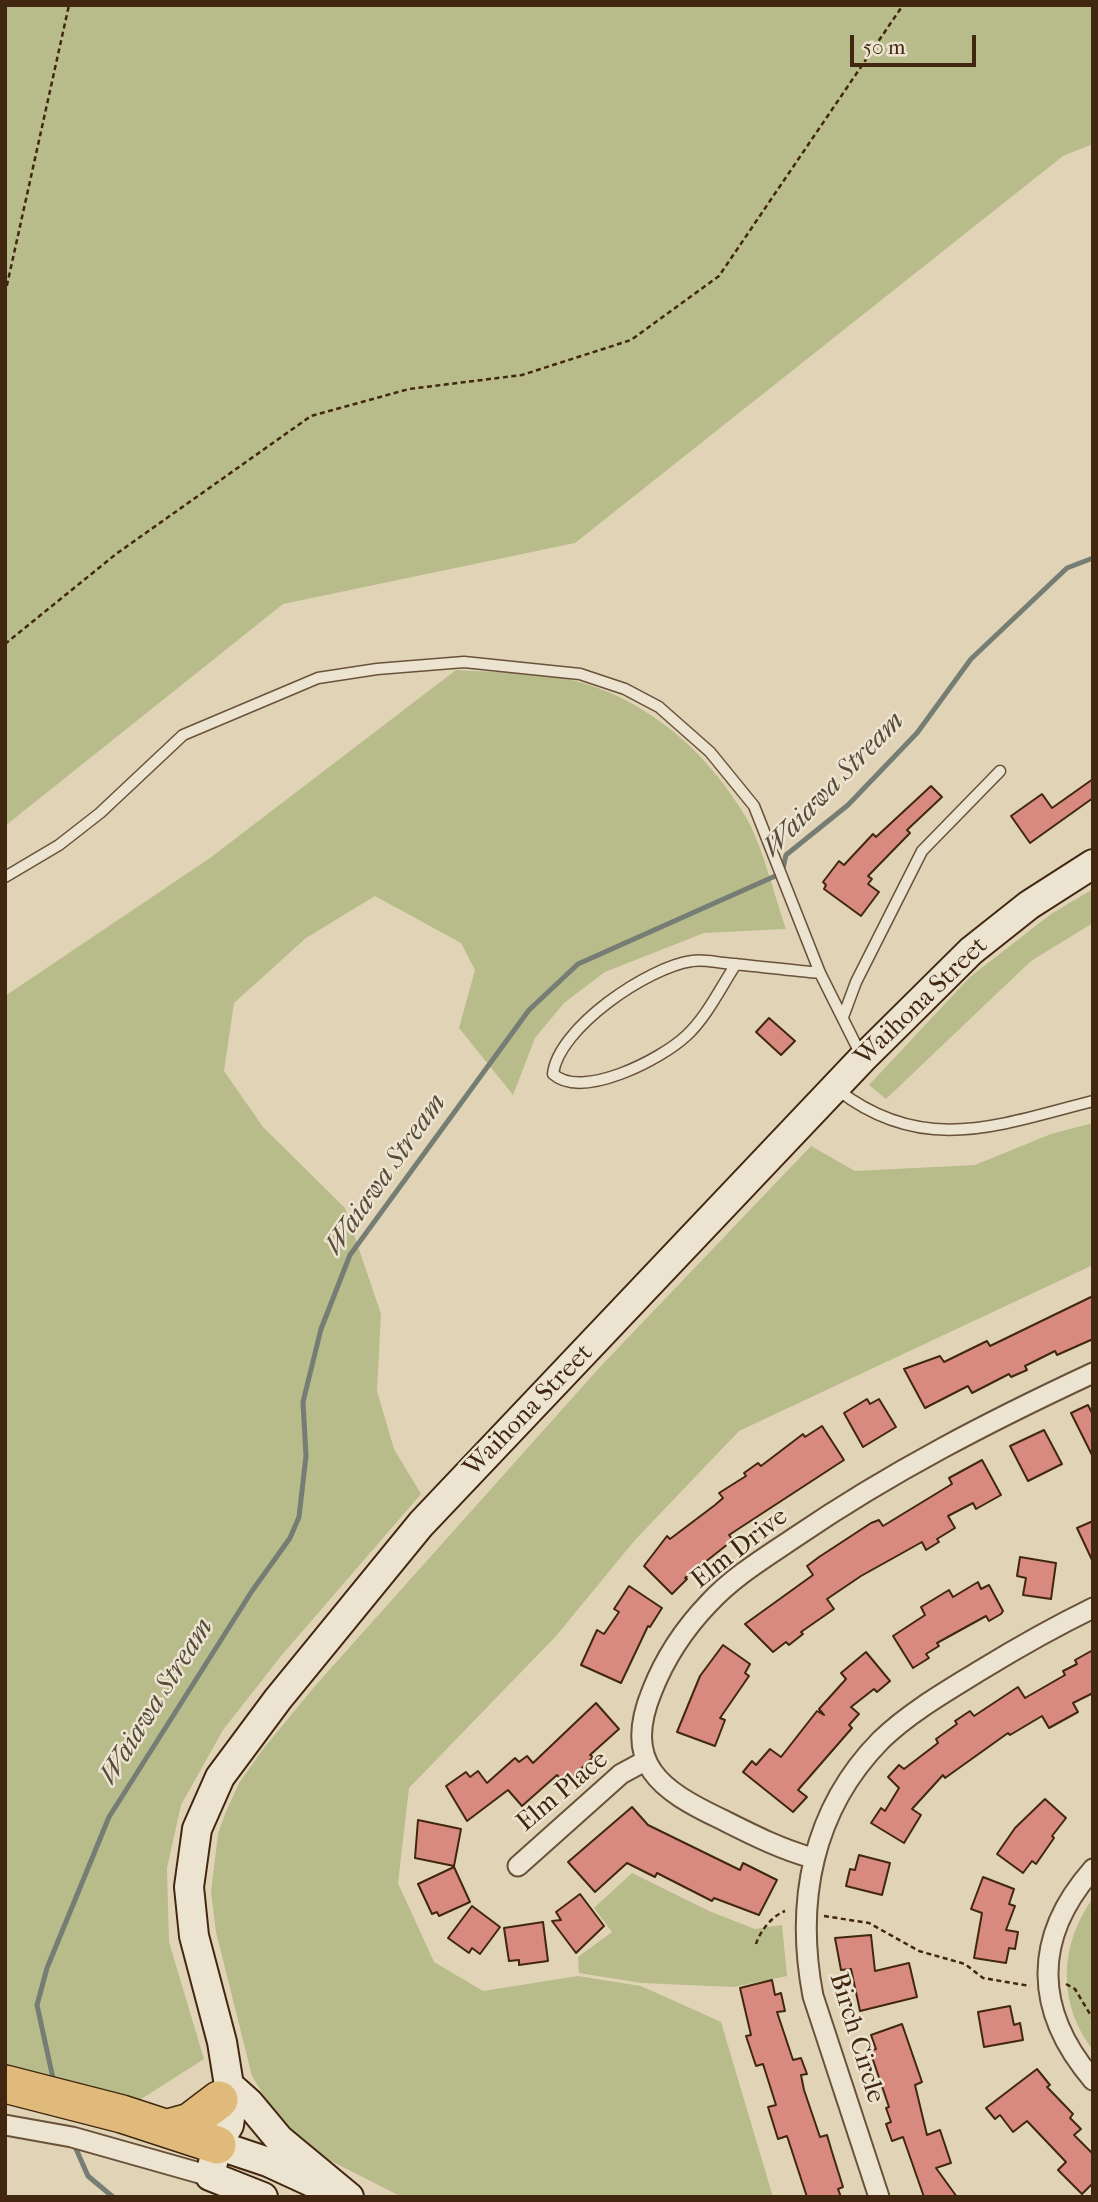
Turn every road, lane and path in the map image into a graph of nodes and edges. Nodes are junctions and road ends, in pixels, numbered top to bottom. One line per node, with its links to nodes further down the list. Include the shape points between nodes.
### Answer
1 (69, 5): 3 (path)
2 (903, 5): 4 (path, via 719,276 631,340 522,375 409,389 311,416 116,554)
3 (5, 294)
4 (5, 643)
5 (1000, 771): 10 (lane, via 922,851)
6 (1093, 864): 11 (street, Waihona Street, via 1029,905 971,951)
7 (5, 877): 9 (lane, via 59,845 100,813 183,735 317,678 464,662 580,674 659,707 710,752 754,806)
8 (736, 964): 8 (lane, via 692,961 610,999 568,1040 554,1063 553,1074 563,1083 584,1084 648,1064 687,1035); 9 (lane)
9 (820, 973): 10 (lane)
10 (843, 1017): 11 (lane)
11 (862, 1059): 12 (street, Waihona Street)
12 (835, 1087): 13 (lane, via 860,1107 891,1122 926,1129 1014,1123); 27 (street, Waihona Street, via 421,1524 220,1777 197,1829 190,1887 194,1936 222,2042)
13 (1093, 1101)
14 (1093, 1373): 16 (street, Elm Drive, via 896,1473 839,1507 725,1588 683,1633 660,1673 642,1724)
15 (1093, 1608): 17 (street, Birch Circle, via 954,1686 882,1740 847,1784)
16 (645, 1761): 17 (street, via 660,1783 679,1798 788,1851); 18 (street, Elm Place, via 621,1774)
17 (813, 1858): 34 (street, Birch Circle, via 805,1907 807,1966)
18 (518, 1866)
19 (1093, 1869): 26 (street, via 1059,1920 1048,1985 1063,2042)
20 (785, 1911): 22 (path, via 768,1925)
21 (824, 1916): 24 (path, via 869,1923 919,1951 965,1964 983,1978)
22 (756, 1944)
23 (1063, 1984): 25 (path, via 1072,1984)
24 (1030, 1986)
25 (1093, 2020)
26 (1093, 2080)
27 (225, 2088): 29 (highway, via 202,2115); 30 (street, Waihona Street, via 229,2124); 33 (street, via 250,2103 279,2140)
28 (13, 2102): 29 (highway, via 74,2102); 30 (street, via 72,2137 172,2164)
29 (168, 2128): 30 (highway)
30 (214, 2160): 31 (street); 32 (street, via 268,2162)
31 (263, 2197)
32 (342, 2197)
33 (349, 2197)
34 (879, 2197)

